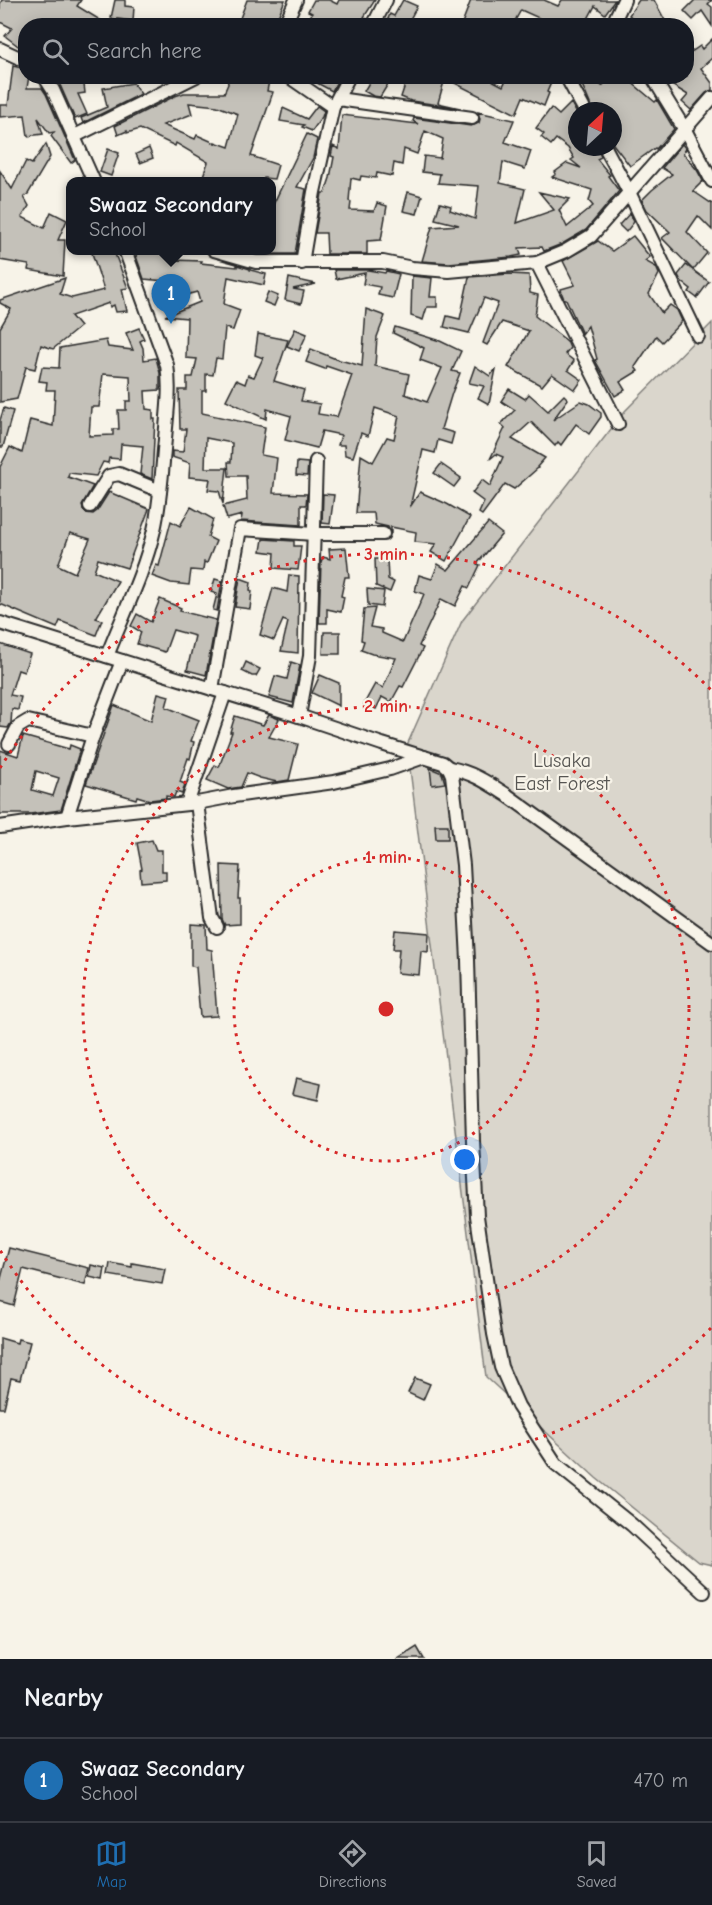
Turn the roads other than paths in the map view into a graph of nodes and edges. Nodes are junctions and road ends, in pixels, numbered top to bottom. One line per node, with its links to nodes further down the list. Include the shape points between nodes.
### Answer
1 (296, 0): 4 (street)
2 (386, 0): 5 (street)
3 (624, 0): 6 (street)
4 (288, 18)
5 (377, 18)
6 (617, 18)
7 (0, 49): 8 (street)
8 (18, 58)
9 (49, 84): 20 (street)
10 (180, 84): 20 (street)
11 (302, 84): 17 (street)
12 (345, 84): 17 (street)
13 (570, 84): 16 (street)
14 (657, 84): 19 (street)
15 (712, 98): 19 (street)
16 (580, 102)
17 (336, 103): 18 (street); 27 (street, via 314,192)
18 (472, 118)
19 (685, 130): 23 (street); 24 (street)
20 (73, 137): 22 (street)
21 (609, 156): 24 (street)
22 (92, 177)
23 (712, 181)
24 (629, 192): 28 (street, via 591,236); 29 (street)
25 (126, 255): 32 (street, via 169,376)
26 (232, 255): 27 (street, via 256,262)
27 (302, 263): 28 (street, via 383,262 433,271)
28 (537, 263): 30 (street)
29 (698, 336)
30 (618, 424)
31 (316, 461): 34 (street)
32 (160, 491): 33 (street, via 118,474 110,476); 37 (street, via 147,554)
33 (90, 506)
34 (314, 534): 35 (street); 39 (street, via 240,530); 41 (street, via 310,656)
35 (383, 534)
36 (0, 623): 37 (street)
37 (107, 656): 38 (street)
38 (122, 661): 39 (street); 42 (street)
39 (212, 689): 40 (street)
40 (225, 693): 41 (street); 46 (street)
41 (299, 716): 44 (street)
42 (93, 736): 43 (street, via 28,721 18,727); 47 (street)
43 (9, 744)
44 (424, 758): 45 (street); 46 (street, via 366,776)
45 (449, 768): 50 (street, via 465,771 507,795); 51 (street, via 464,877 477,1216 501,1367 518,1406 556,1464 632,1525)
46 (192, 804): 47 (street); 49 (street, via 212,918)
47 (66, 817): 48 (street)
48 (0, 827)
49 (217, 927)
50 (712, 943)
51 (704, 1592)

